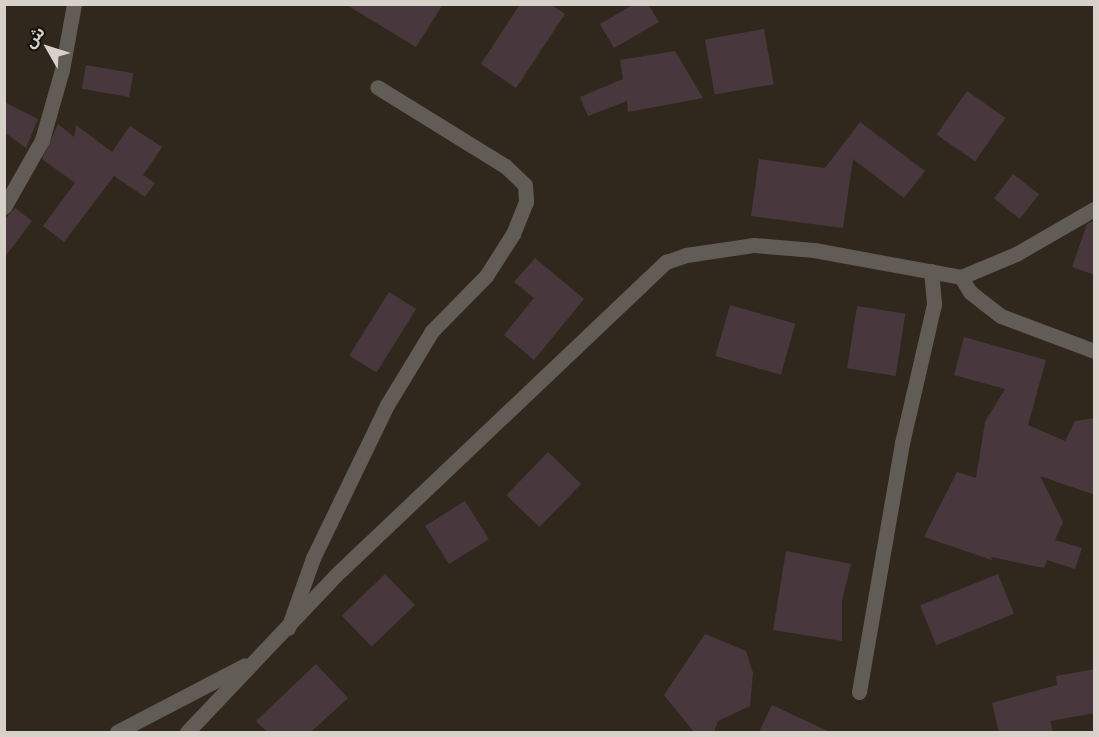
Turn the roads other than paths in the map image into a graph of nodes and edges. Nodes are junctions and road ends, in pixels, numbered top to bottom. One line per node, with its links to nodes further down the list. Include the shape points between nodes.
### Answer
1 (74, 4): 3 (street, via 62,70 42,140)
2 (377, 87): 8 (street, via 519,177 525,185 526,202 513,234 486,276 432,331 387,405 313,558)
3 (4, 207)
4 (1095, 209): 6 (street, via 1016,254)
5 (931, 271): 6 (street); 8 (street, via 814,250 754,245 686,255 666,262 339,572); 10 (street, via 934,304 902,443)
6 (961, 276): 7 (street, via 970,292 1001,316)
7 (1095, 351)
8 (288, 628): 9 (street)
9 (258, 658): 11 (street); 12 (street)
10 (859, 692)
11 (117, 732)
12 (187, 732)

